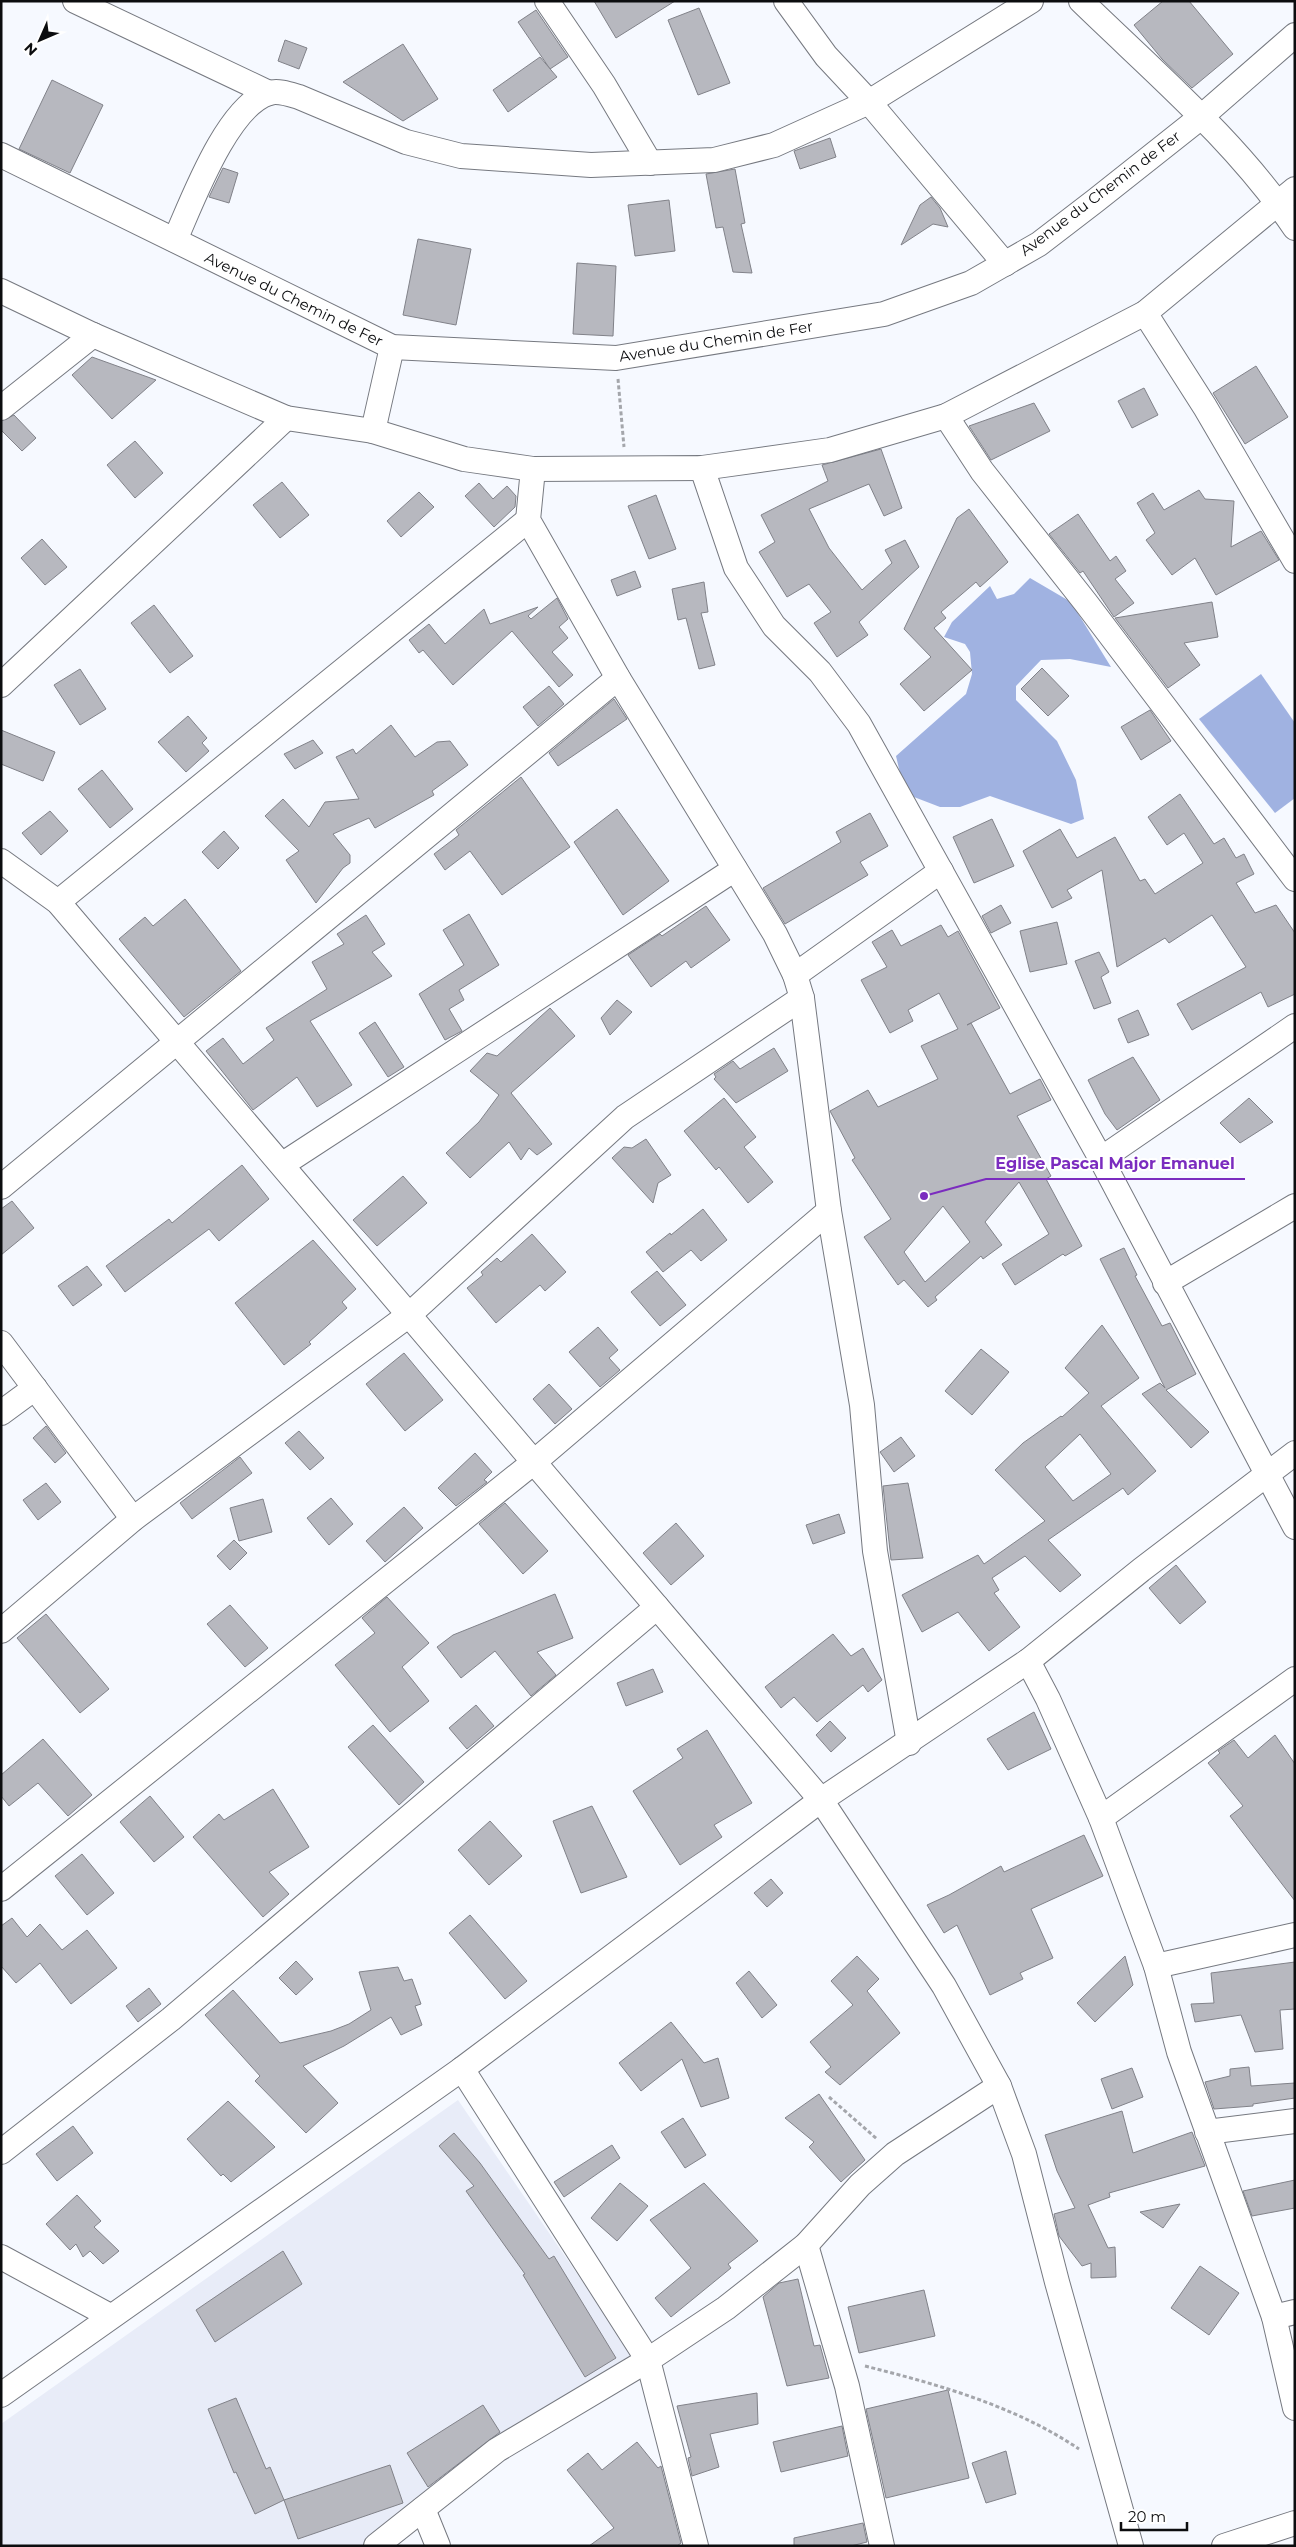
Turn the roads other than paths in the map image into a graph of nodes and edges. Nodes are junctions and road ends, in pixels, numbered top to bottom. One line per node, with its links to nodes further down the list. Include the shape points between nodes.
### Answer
1 (75, 1): 7 (street)
2 (547, 1): 11 (street, via 604,85)
3 (786, 1): 8 (street, via 826,56)
4 (1031, 1): 8 (street)
5 (1081, 1): 9 (street)
6 (1295, 35): 9 (street, Avenue du Chemin de Fer)
7 (269, 93): 11 (street, via 299,96 406,142 461,156 591,165); 14 (street, via 247,108 222,141)
8 (869, 102): 11 (street, via 774,145 714,160); 15 (street)
9 (1200, 117): 12 (street); 15 (street, Avenue du Chemin de Fer, via 1039,244)
10 (1, 155): 14 (street, Avenue du Chemin de Fer)
11 (650, 163)
12 (1286, 196): 13 (street); 17 (street)
13 (1295, 228)
14 (175, 240): 19 (street, Avenue du Chemin de Fer)
15 (1005, 264): 19 (street, Avenue du Chemin de Fer, via 970,283 884,314 616,358)
16 (1, 291): 18 (street)
17 (1145, 313): 21 (street); 27 (street, via 1205,407)
18 (93, 335): 20 (street); 22 (street)
19 (392, 347): 23 (street)
20 (1, 408)
21 (946, 416): 24 (street, via 830,450); 33 (street, via 982,471)
22 (286, 418): 23 (street); 29 (street)
23 (373, 431): 25 (street, via 464,459)
24 (702, 468): 25 (street); 32 (street, via 736,568 774,626 820,672 859,724)
25 (533, 469): 26 (street)
26 (528, 520): 28 (street); 34 (street)
27 (1295, 561)
28 (618, 678): 31 (street); 38 (street)
29 (1, 685)
30 (1, 861): 34 (street)
31 (735, 869): 35 (street, via 775,934); 40 (street)
32 (941, 871): 35 (street); 39 (street)
33 (1295, 879)
34 (58, 902): 38 (street)
35 (795, 975): 36 (street)
36 (802, 998): 43 (street); 45 (street, via 625,1117)
37 (1295, 1026): 39 (street)
38 (178, 1043): 40 (street); 41 (street)
39 (1102, 1159): 44 (street)
40 (283, 1164): 45 (street)
41 (1, 1187)
42 (1295, 1206): 44 (street)
43 (828, 1211): 50 (street); 58 (street, via 862,1405 875,1551)
44 (1165, 1283): 51 (street)
45 (408, 1315): 50 (street); 52 (street)
46 (1, 1343): 47 (street)
47 (35, 1388): 48 (street); 52 (street)
48 (1, 1413)
49 (1295, 1453): 51 (street)
50 (534, 1462): 54 (street); 61 (street)
51 (1265, 1474): 53 (street); 56 (street)
52 (133, 1519): 55 (street)
53 (1295, 1527)
54 (657, 1607): 59 (street); 68 (street, via 171,2019)
55 (1, 1631)
56 (1028, 1661): 58 (street); 60 (street)
57 (1295, 1679): 60 (street)
58 (909, 1744): 59 (street)
59 (821, 1800): 64 (street); 65 (street, via 944,1986)
60 (1101, 1818): 63 (street)
61 (1, 1888)
62 (1295, 1936): 63 (street)
63 (1156, 1966): 67 (street, via 1179,2052)
64 (462, 2069): 72 (street); 73 (street)
65 (998, 2086): 69 (street, via 895,2154 860,2185); 82 (street, via 1024,2154)
66 (1295, 2121): 67 (street)
67 (1208, 2132): 71 (street)
68 (1, 2152)
69 (806, 2245): 73 (street, via 726,2308); 81 (street, via 858,2431)
70 (1, 2257): 72 (street)
71 (1284, 2315): 75 (street)
72 (110, 2316): 74 (street)
73 (648, 2360): 76 (street, via 497,2450); 80 (street)
74 (1, 2395)
75 (1295, 2408)
76 (423, 2509): 78 (street); 79 (street)
77 (1295, 2523): 83 (street)
78 (376, 2546)
79 (438, 2546)
80 (696, 2546)
81 (882, 2546)
82 (1131, 2546)
83 (1224, 2546)

